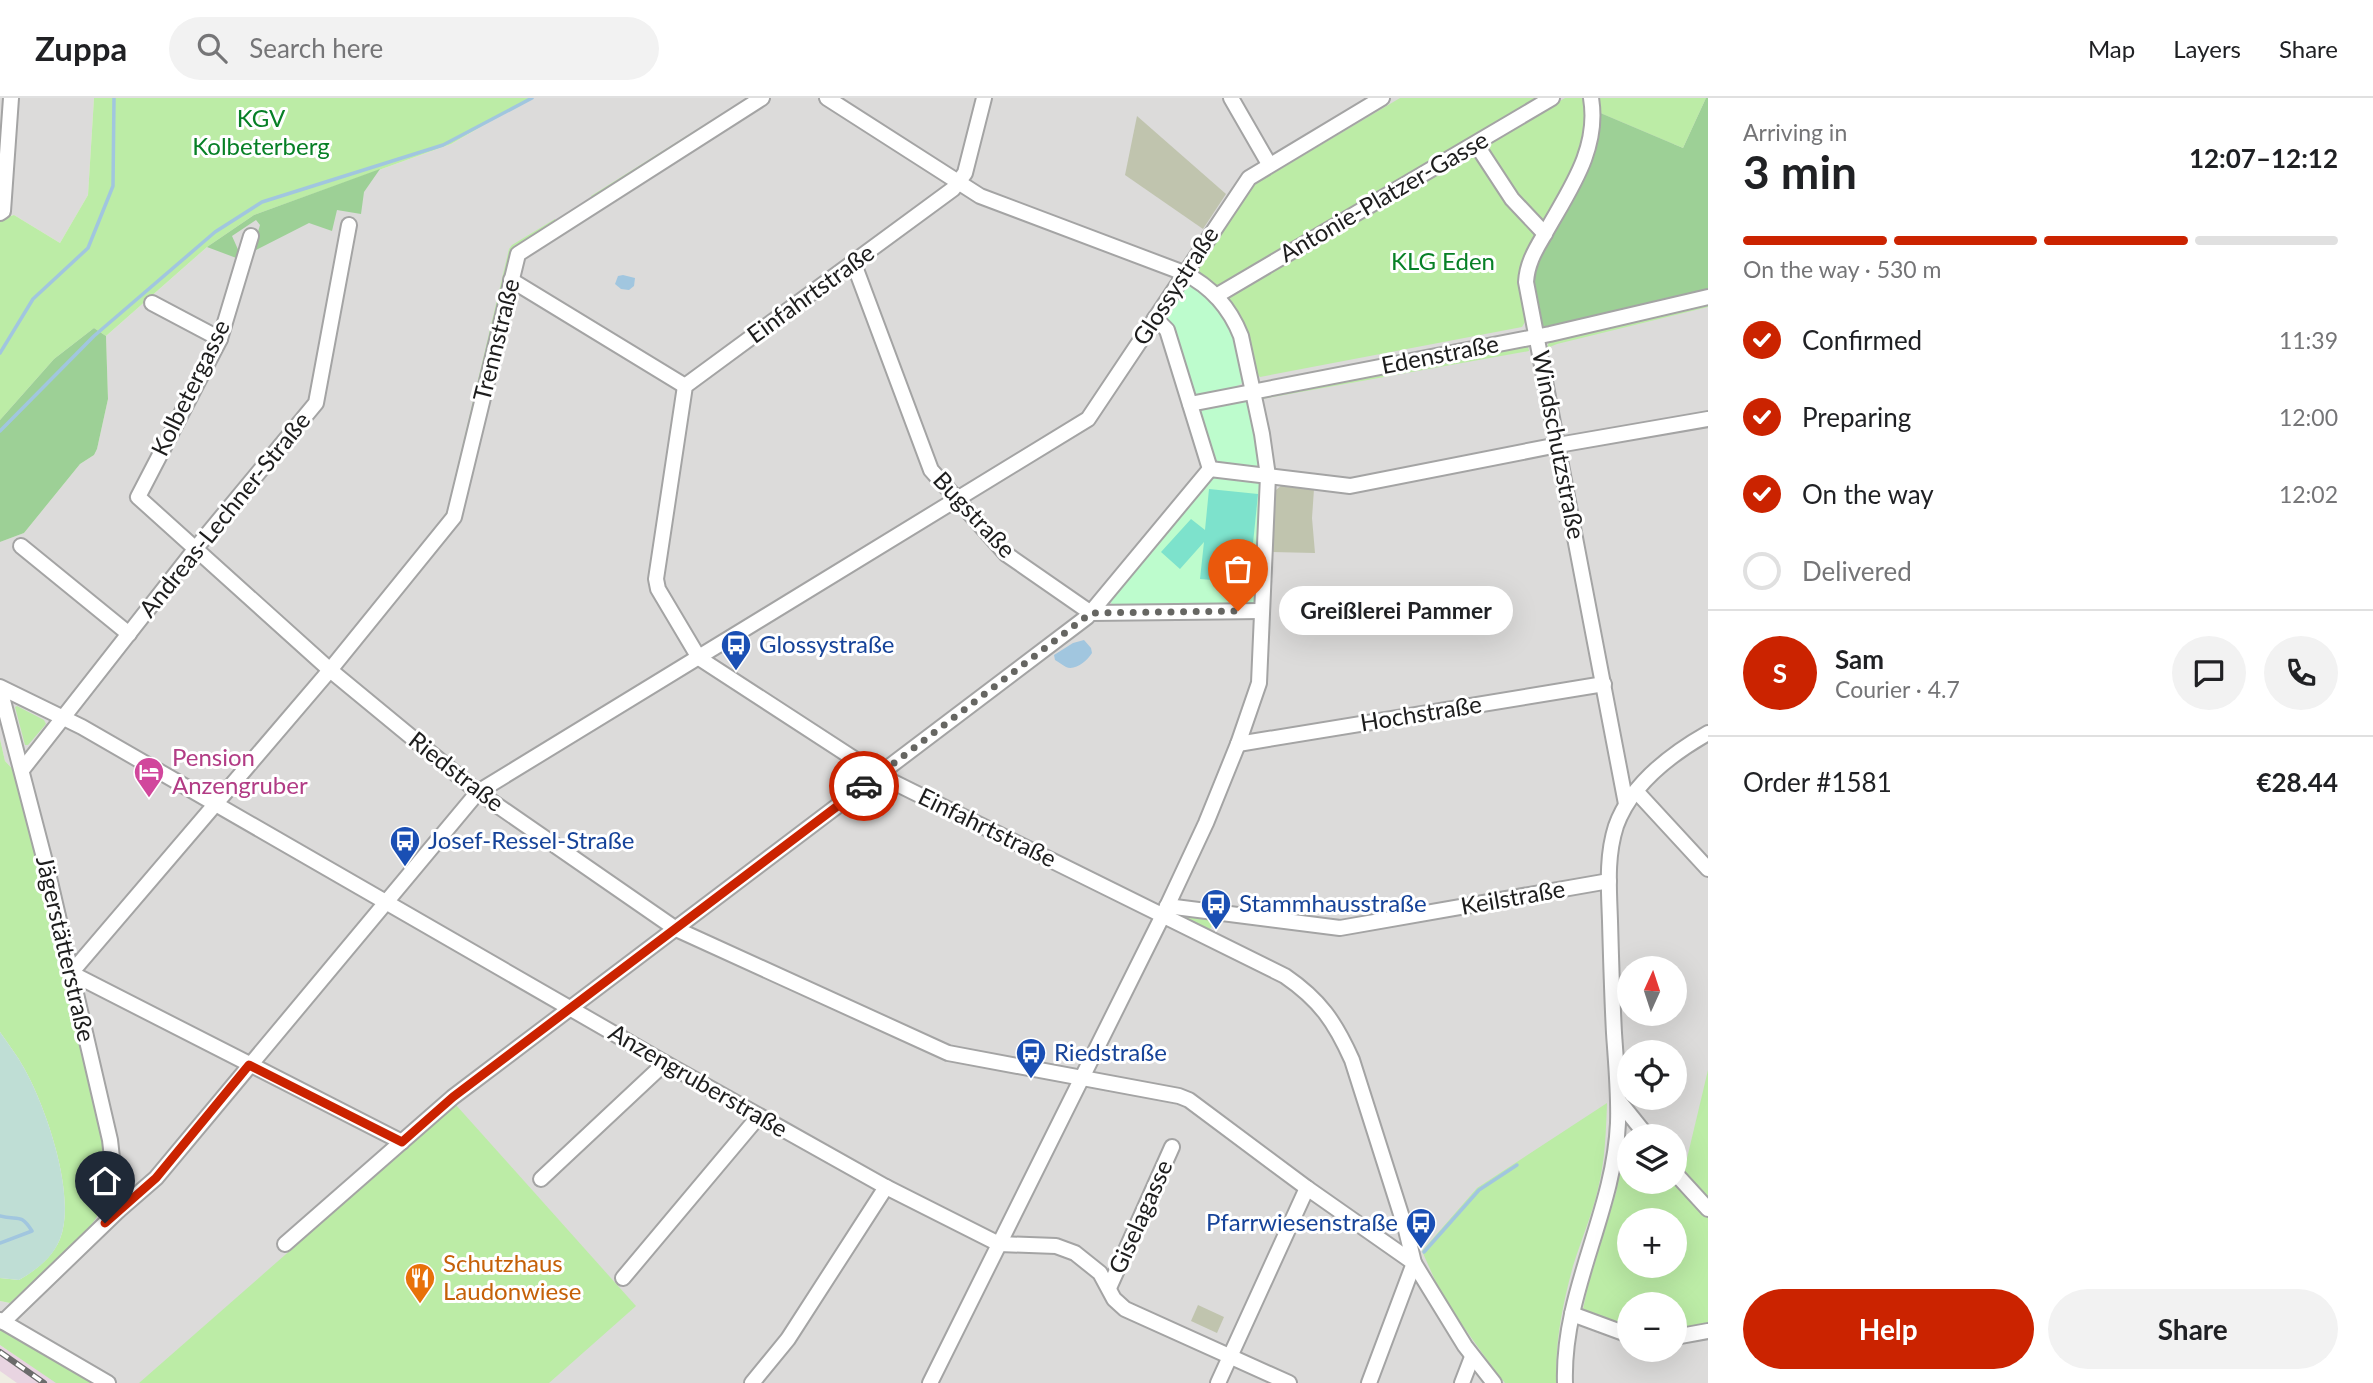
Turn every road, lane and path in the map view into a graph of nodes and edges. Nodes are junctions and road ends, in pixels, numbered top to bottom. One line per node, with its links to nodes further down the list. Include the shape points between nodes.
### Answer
1 (11, 98): 12 (street)
2 (762, 98): 18 (street, Trennstraße, via 518,254)
3 (827, 98): 11 (street)
4 (984, 98): 11 (street)
5 (1231, 98): 10 (street)
6 (1382, 98): 10 (street, Glossystraße)
7 (1552, 98): 9 (street, Antonie-Platzer-Gasse)
8 (1591, 98): 14 (street, Windschutzstraße, via 1593,130 1586,158)
9 (1476, 144): 14 (street, via 1512,199); 19 (street, Antonie-Platzer-Gasse)
10 (1269, 164): 17 (street, Glossystraße, via 1248,179)
11 (959, 183): 16 (street, Einfahrtstraße); 17 (street, via 991,202)
12 (0, 213)
13 (349, 225): 35 (street, Andreas-Lechner-Straße, via 316,403)
14 (1545, 233): 23 (street, Windschutzstraße, via 1526,278)
15 (251, 236): 24 (street, Kolbetergasse)
16 (854, 264): 25 (street, Einfahrtstraße); 33 (street, Bugstraße, via 930,469)
17 (1184, 273): 19 (street); 22 (street, Glossystraße)
18 (511, 280): 25 (street); 40 (street, Trennstraße, via 454,517)
19 (1216, 296): 26 (street, via 1241,336)
20 (1708, 296): 23 (street, Edenstraße)
21 (152, 303): 24 (street)
22 (1155, 318): 27 (street, via 1167,330); 33 (street, Glossystraße, via 1088,419)
23 (1537, 337): 26 (street, Edenstraße); 29 (street, Windschutzstraße)
24 (220, 338): 32 (street, Kolbetergasse)
25 (685, 386): 39 (street, Einfahrtstraße, via 656,583)
26 (1253, 391): 27 (street, Edenstraße); 31 (street)
27 (1190, 404): 30 (street)
28 (1708, 419): 29 (street)
29 (1558, 445): 31 (street, via 1350,486); 41 (street, Windschutzstraße)
30 (1210, 469): 31 (street); 37 (street)
31 (1268, 475): 36 (street)
32 (138, 497): 35 (street, Riedstraße)
33 (956, 499): 37 (street, Bugstraße, via 1006,554); 39 (street, Glossystraße)
34 (21, 546): 38 (street)
35 (196, 548): 38 (street, Andreas-Lechner-Straße); 40 (street, Riedstraße)
36 (1262, 611): 37 (street); 45 (street, via 1259,683)
37 (1091, 613): 47 (street)
38 (129, 634): 43 (street, Andreas-Lechner-Straße)
39 (699, 658): 47 (street, Einfahrtstraße); 49 (street, Glossystraße)
40 (330, 670): 49 (street, Riedstraße); 50 (street, Trennstraße)
41 (1604, 684): 45 (street, Hochstraße); 51 (street, Windschutzstraße)
42 (0, 688): 43 (street, Anzengruberstraße); 46 (street, Jägerstätterstraße)
43 (64, 718): 46 (street, Andreas-Lechner-Straße); 50 (street, Anzengruberstraße)
44 (1708, 733): 48 (street, via 1667,760)
45 (1238, 744): 55 (street)
46 (22, 770): 57 (street, Jägerstätterstraße)
47 (879, 775): 55 (street, Einfahrtstraße); 56 (street)
48 (1636, 791): 51 (street); 52 (street)
49 (478, 792): 54 (street); 56 (street, Riedstraße)
50 (216, 804): 54 (street, Anzengruberstraße); 57 (street, Trennstraße)
51 (1626, 804): 53 (street, via 1613,838)
52 (1708, 869)
53 (1609, 881): 55 (street, Keilstraße, via 1340,928); 61 (street)
54 (386, 902): 58 (street, Anzengruberstraße); 60 (street)
55 (1165, 910): 62 (street); 77 (street, Einfahrtstraße, via 1286,975 1328,1013 1352,1060)
56 (676, 929): 58 (street); 62 (street, Riedstraße, via 948,1053)
57 (71, 973): 60 (street); 74 (street, Jägerstätterstraße, via 110,1140)
58 (571, 1009): 59 (street, Anzengruberstraße); 67 (street, via 453,1097)
59 (665, 1063): 65 (street, Anzengruberstraße); 69 (street)
60 (249, 1065): 67 (street); 74 (street, via 156,1178)
61 (1617, 1076)
62 (1081, 1078): 72 (street, Riedstraße, via 1189,1100); 76 (street)
63 (1618, 1110): 80 (street, via 1608,1188)
64 (1626, 1110): 66 (street)
65 (759, 1116): 71 (street, Anzengruberstraße); 78 (street)
66 (1637, 1124)
67 (402, 1142): 75 (street)
68 (1172, 1147): 79 (street, Giselagasse)
69 (541, 1179)
70 (1687, 1186): 73 (street)
71 (887, 1188): 76 (street, Anzengruberstraße); 88 (street, via 788,1339)
72 (1307, 1188): 77 (street, Riedstraße); 85 (street)
73 (1708, 1209)
74 (118, 1211): 81 (street)
75 (285, 1244)
76 (999, 1244): 79 (street, Anzengruberstraße, via 1066,1249 1093,1266); 89 (street)
77 (1413, 1263): 86 (street, Einfahrtstraße); 92 (street)
78 (623, 1278)
79 (1109, 1288): 85 (street, Anzengruberstraße, via 1125,1308)
80 (1572, 1314): 82 (street); 95 (street)
81 (1, 1321): 87 (street)
82 (1617, 1331)
83 (1708, 1331): 84 (street)
84 (1687, 1335)
85 (1231, 1357): 90 (street); 91 (street, Anzengruberstraße)
86 (1472, 1357): 93 (street); 94 (street, Einfahrtstraße)
87 (107, 1383)
88 (752, 1383)
89 (930, 1383)
90 (1218, 1383)
91 (1289, 1383)
92 (1369, 1383)
93 (1462, 1383)
94 (1494, 1383)
95 (1565, 1383)

